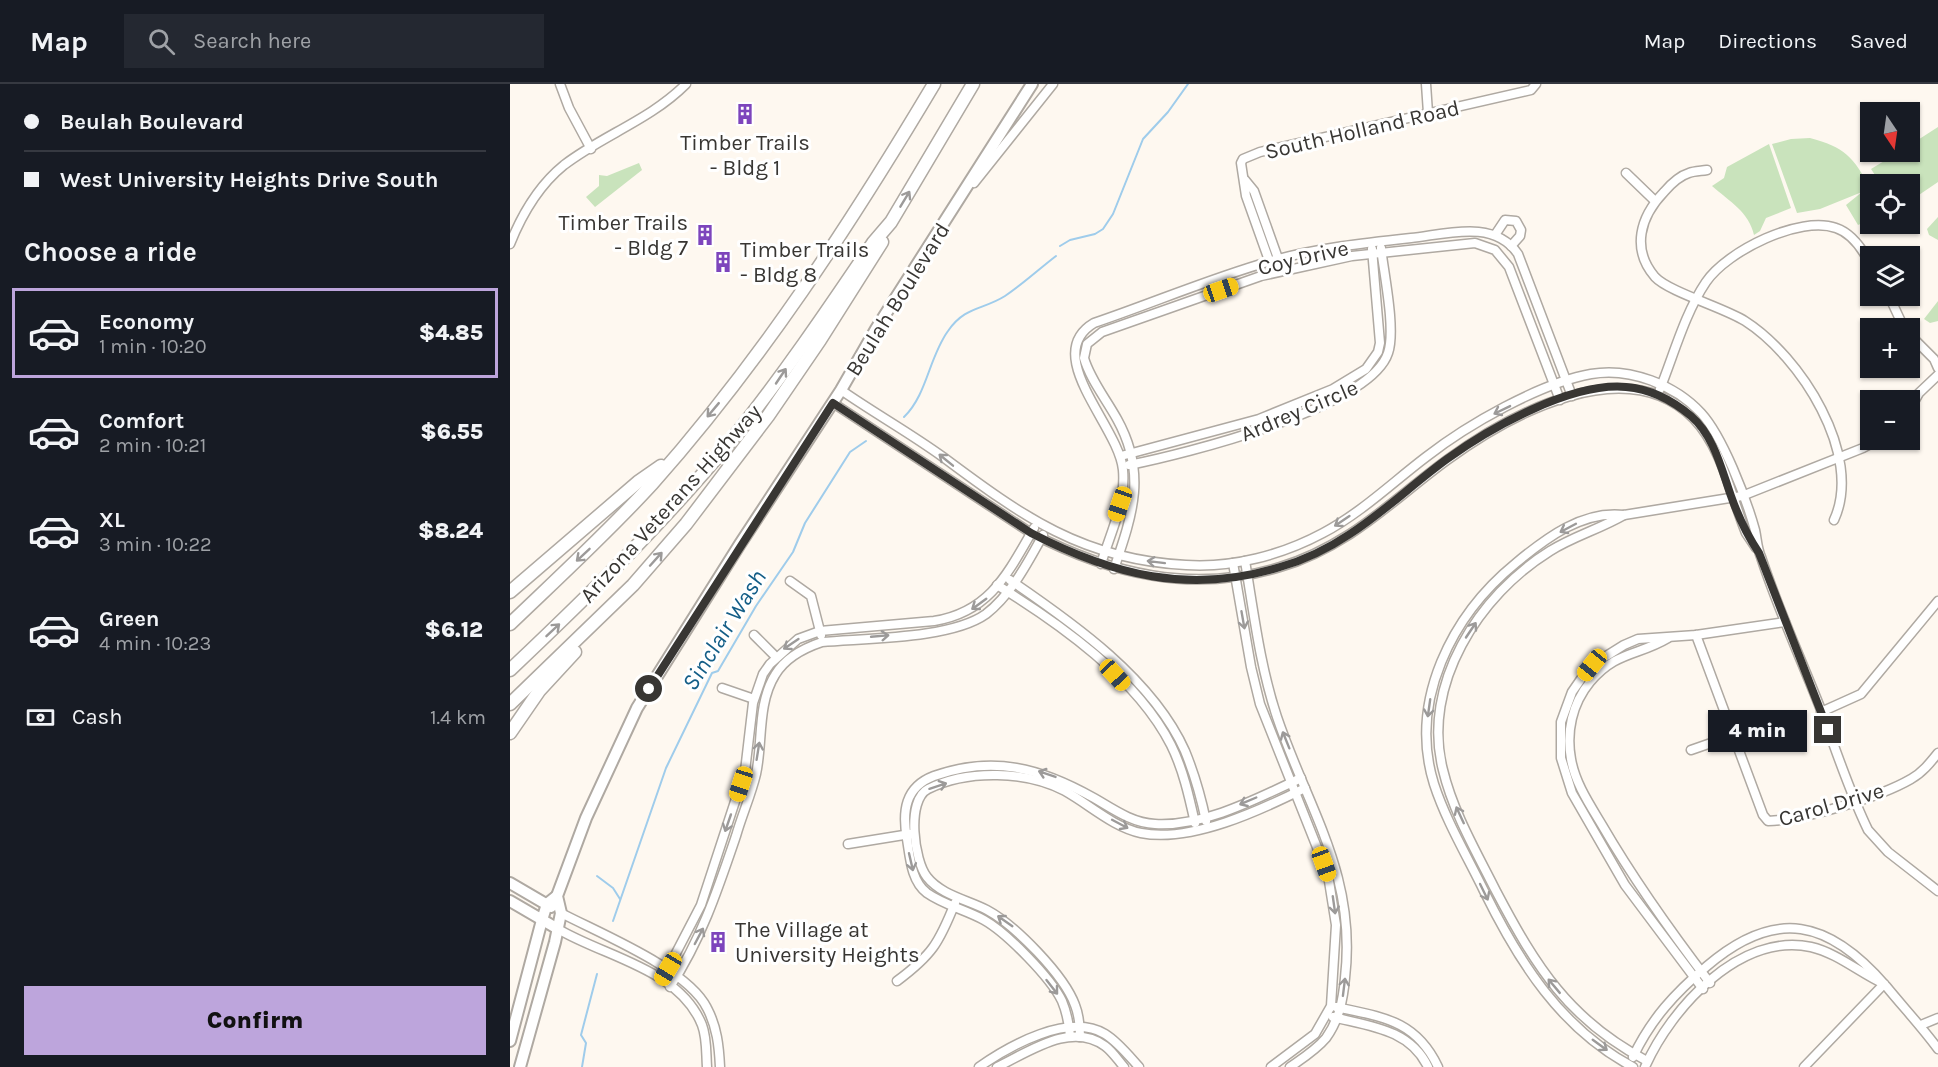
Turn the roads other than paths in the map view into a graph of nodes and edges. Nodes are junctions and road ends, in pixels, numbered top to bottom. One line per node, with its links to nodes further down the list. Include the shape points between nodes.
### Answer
1 (560, 84): 10 (street)
2 (686, 84): 10 (street, via 659,108)
3 (934, 84): 43 (highway, Arizona Veterans Highway, one-way to 43, via 801,296)
4 (974, 84): 15 (highway, Arizona Veterans Highway, one-way to 4)
5 (1032, 84): 14 (main road, Beulah Boulevard)
6 (1053, 84): 14 (street)
7 (1426, 84): 9 (street)
8 (1536, 84): 9 (street, South Holland Road, via 1530,90)
9 (1428, 113): 22 (street, South Holland Road, via 1250,154 1241,164 1246,196)
10 (591, 148): 17 (street, via 564,165 542,186 523,213)
11 (1707, 170): 13 (street, via 1687,173)
12 (1626, 172): 13 (street)
13 (1655, 201): 24 (street, via 1641,229 1643,258 1660,282)
14 (954, 206): 33 (main road, Beulah Boulevard)
15 (891, 222): 70 (highway, one-way to 15, via 668,545 739,455 874,258); 78 (highway, Arizona Veterans Highway, one-way to 15, via 597,587 720,454)
16 (1495, 235): 18 (street, Coy Drive, via 1468,231); 19 (street, Coy Drive); 19 (street, via 1505,220 1516,221 1521,230)
17 (511, 241)
18 (1376, 242): 21 (street, Ardrey Circle); 22 (street, Coy Drive)
19 (1511, 246): 30 (street, Coy Drive)
20 (1860, 251): 24 (street, via 1847,234 1833,227 1778,232 1729,258)
21 (1377, 253): 23 (street, Coy Drive); 32 (street, Coy Drive, via 1475,243 1495,250 1515,280); 40 (street, Ardrey Circle, via 1380,343 1366,369 1334,389 1259,419); 44 (street, Ardrey Circle, via 1391,342 1386,359 1365,383 1247,434)
22 (1274, 260): 23 (street, South Holland Road); 26 (street, Coy Drive, via 1094,323 1081,332)
23 (1277, 272): 27 (street, Coy Drive, via 1102,332 1093,337)
24 (1698, 298): 31 (street); 42 (street, via 1745,321 1780,349 1820,405)
25 (1920, 345): 28 (street)
26 (1073, 351): 27 (street); 41 (street, via 1077,372)
27 (1084, 351): 40 (street, via 1087,366)
28 (1938, 368)
29 (1938, 375): 34 (street)
30 (1567, 381): 31 (street, via 1609,373); 32 (street); 36 (street, Coy Drive)
31 (1662, 385): 35 (street); 46 (street, via 1693,406 1712,428)
32 (1555, 386): 37 (street, Coy Drive); 57 (street, one-way to 57, via 1459,434 1326,532)
33 (841, 390): 38 (main road, Beulah Boulevard); 50 (street, one-way to 33)
34 (1920, 392)
35 (1658, 395): 36 (street, via 1638,388 1614,387); 47 (street, via 1692,417 1706,434)
36 (1572, 396): 37 (street)
37 (1560, 400): 61 (street, via 1511,422 1449,458 1339,541 1294,563)
38 (833, 403): 52 (street); 103 (main road, Beulah Boulevard, via 637,708 586,818)
39 (1860, 448): 42 (street)
40 (1133, 453): 41 (street, Ardrey Circle); 44 (street)
41 (1120, 456): 45 (street)
42 (1838, 458): 46 (street); 49 (street, via 1840,505)
43 (672, 459): 67 (highway, via 638,482); 72 (highway, Arizona Veterans Highway, one-way to 72, via 606,533)
44 (1134, 464): 45 (street, Ardrey Circle); 56 (street, via 1135,486)
45 (1123, 466): 54 (street, via 1120,504)
46 (1742, 496): 47 (street); 55 (street, via 1755,529)
47 (1731, 497): 48 (street); 55 (street)
48 (1624, 515): 79 (street, one-way to 79, via 1608,513 1585,519 1549,538 1510,568 1457,630 1445,650); 80 (street, one-way to 48, via 1468,634 1518,576 1548,552)
49 (1834, 520)
50 (1037, 523): 51 (street); 52 (street)
51 (1047, 529): 53 (street); 54 (street)
52 (1031, 533): 53 (street); 62 (street)
53 (1042, 538): 59 (street); 65 (street)
54 (1105, 551): 56 (street); 59 (street)
55 (1759, 553): 71 (street)
56 (1119, 555): 58 (street, one-way to 56, via 1186,565); 60 (street)
57 (1245, 561): 58 (street); 61 (street)
58 (1233, 563): 63 (street)
59 (1101, 564): 60 (street)
60 (1114, 569): 63 (street, via 1171,580)
61 (1247, 575): 63 (street); 89 (street, one-way to 61, via 1262,668)
62 (1005, 576): 65 (street); 66 (street)
63 (1235, 577): 90 (street, one-way to 90, via 1255,684)
64 (790, 581): 73 (street, via 812,596)
65 (1014, 583): 68 (street); 94 (street, via 1089,637 1162,712 1184,749)
66 (997, 585): 68 (street); 73 (street, one-way to 73, via 981,603 950,618)
67 (510, 592)
68 (1008, 592): 76 (street, one-way to 68, via 957,628 986,613); 95 (street, via 1087,647 1154,718 1178,761)
69 (1938, 601): 84 (street, via 1861,694)
70 (597, 621): 83 (highway); 85 (highway, via 589,637 539,691)
71 (1785, 622): 75 (street); 84 (street)
72 (510, 624)
73 (820, 631): 76 (street); 77 (street, one-way to 77, via 798,639)
74 (754, 634): 77 (street)
75 (1695, 635): 86 (street, Carol Drive); 111 (street, via 1638,639 1592,665 1566,707 1560,749 1572,793 1625,885)
76 (822, 642): 112 (street, one-way to 76, via 712,908 752,784 766,697 774,676 794,655)
77 (776, 656): 82 (street, via 763,674)
78 (510, 670)
79 (1434, 683): 80 (street); 130 (street, one-way to 130, via 1428,719 1434,782 1508,939 1536,982 1568,1018)
80 (1445, 686): 128 (street, one-way to 80, via 1589,1022 1548,979 1492,883 1442,769 1439,728)
81 (723, 688): 82 (street)
82 (754, 699): 110 (street, one-way to 110, via 745,771 701,905)
83 (510, 704)
84 (1821, 712): 93 (street)
85 (510, 733)
86 (1734, 735): 87 (street); 93 (street, Carol Drive, via 1768,821)
87 (1691, 750)
88 (1938, 753): 93 (street, Carol Drive, via 1909,780)
89 (1301, 778): 90 (street); 91 (street)
90 (1292, 783): 92 (street); 94 (street, one-way to 94)
91 (1305, 788): 92 (street); 119 (street, one-way to 91, via 1347,946 1344,902 1337,867)
92 (1295, 793): 96 (street); 118 (street, one-way to 118, via 1332,889 1337,947)
93 (1855, 802): 102 (street, via 1877,842)
94 (1205, 817): 95 (street); 96 (street)
95 (1194, 819): 97 (street); 99 (street, one-way to 99, via 1156,825 1138,822 1061,779 1040,771 1000,765 958,769 925,780 905,805)
96 (1208, 827): 97 (street)
97 (1197, 829): 98 (street, one-way to 97, via 914,814 921,794 944,784 986,776 1026,778 1050,785 1142,833)
98 (915, 833): 99 (street); 105 (street, via 928,878)
99 (906, 834): 100 (street); 105 (street, one-way to 105, via 919,884 936,898)
100 (848, 844)
101 (510, 883): 106 (main road)
102 (1938, 891)
103 (557, 896): 106 (main road); 107 (main road)
104 (510, 901): 108 (main road)
105 (956, 901): 114 (street, via 934,949); 124 (street, one-way to 124, via 1011,940 1055,990 1067,1015); 125 (street, one-way to 105, via 1076,1006 1065,986 1016,930 985,909)
106 (547, 904): 107 (main road); 108 (main road)
107 (561, 913): 109 (main road); 110 (street)
108 (542, 920): 109 (main road); 126 (main road)
109 (558, 929): 113 (street); 131 (main road)
110 (668, 969): 112 (street); 113 (street)
111 (1698, 974): 115 (street, via 1743,940 1769,931 1794,929 1837,941 1875,971); 116 (street); 128 (street, via 1655,1017)
112 (677, 977): 117 (street); 133 (street, via 706,1006 715,1027)
113 (662, 980): 117 (street)
114 (897, 981)
115 (1884, 984): 116 (street, via 1823,951 1787,943 1750,952); 123 (street); 142 (street)
116 (1706, 986): 129 (street, via 1674,1016)
117 (670, 987): 132 (street, via 684,997 703,1027)
118 (1331, 1006): 119 (street); 120 (street)
119 (1341, 1008): 121 (street); 141 (street, via 1404,1026 1426,1044)
120 (1327, 1015): 121 (street); 138 (street, via 1314,1034)
121 (1337, 1018): 139 (street, via 1320,1044); 140 (street, via 1397,1034 1416,1049)
122 (1938, 1018): 123 (street)
123 (1920, 1025): 127 (street)
124 (1069, 1032): 125 (street); 134 (street, via 1042,1034); 135 (street)
125 (1080, 1032): 136 (street, via 1107,1047); 137 (street, via 1105,1034)
126 (510, 1041)
127 (1938, 1049)
128 (1634, 1054): 129 (street); 130 (street)
129 (1646, 1064)
130 (1630, 1066)
131 (520, 1067)
132 (707, 1067)
133 (720, 1067)
134 (979, 1067)
135 (997, 1067)
136 (1124, 1067)
137 (1139, 1067)
138 (1271, 1067)
139 (1290, 1067)
140 (1428, 1067)
141 (1438, 1067)
142 (1804, 1067)

